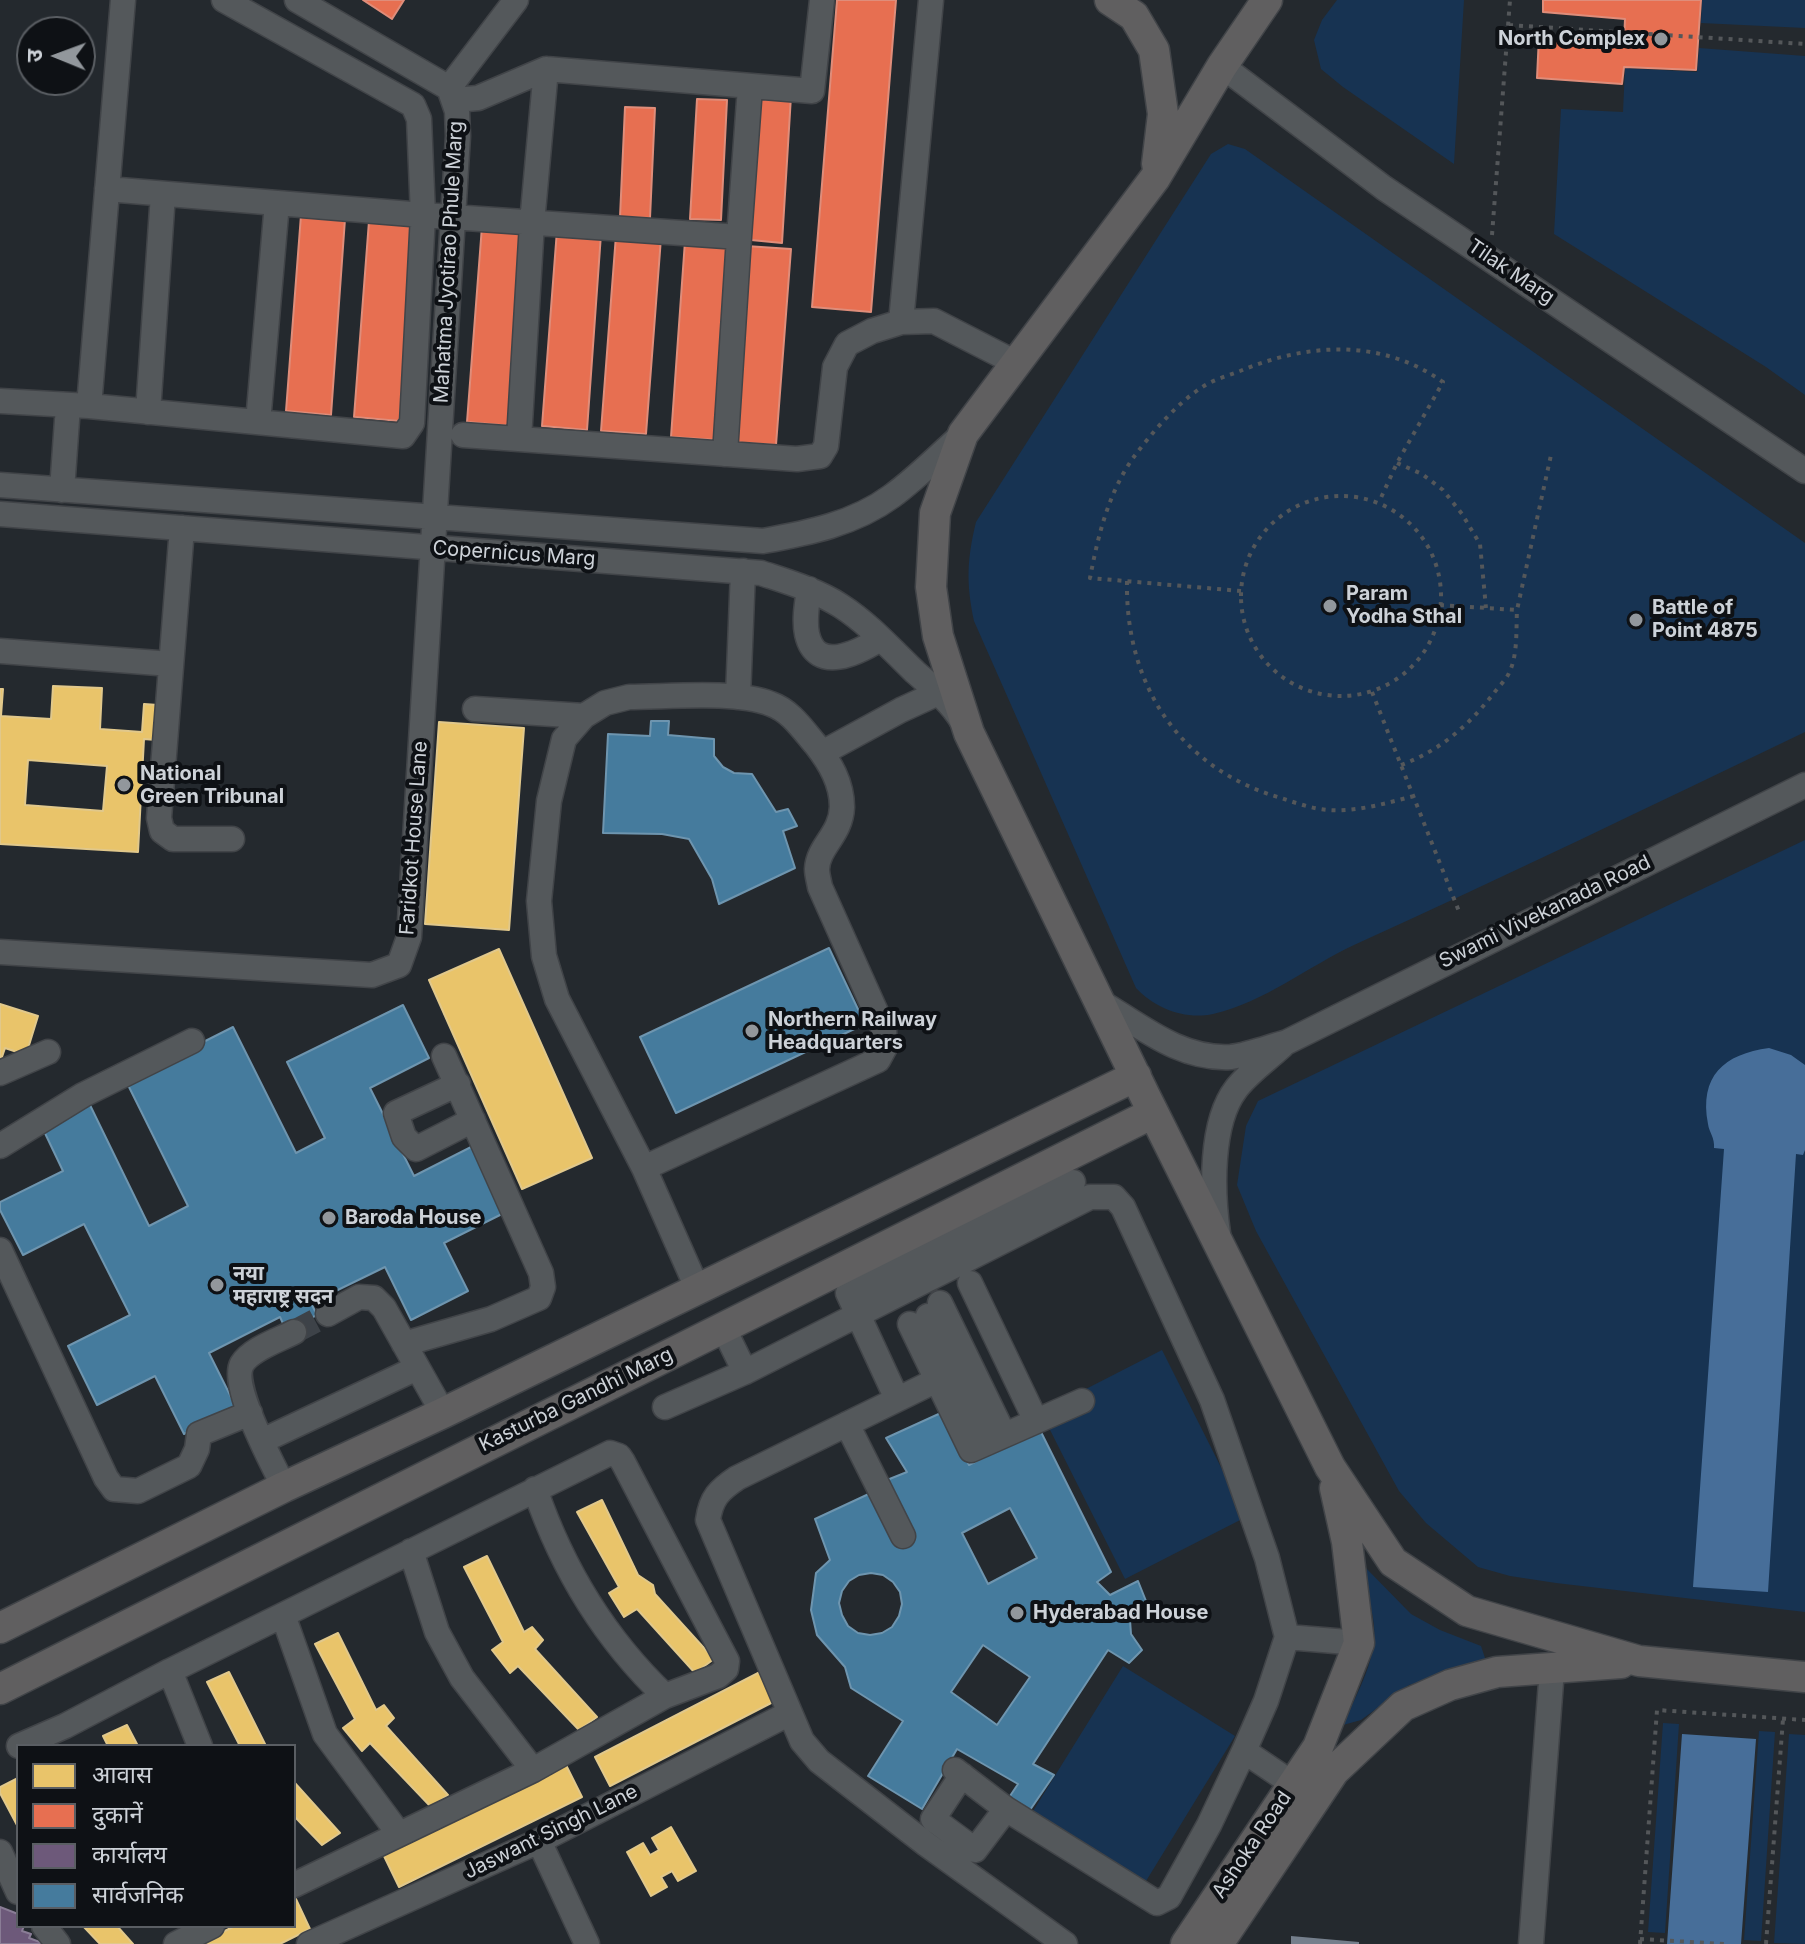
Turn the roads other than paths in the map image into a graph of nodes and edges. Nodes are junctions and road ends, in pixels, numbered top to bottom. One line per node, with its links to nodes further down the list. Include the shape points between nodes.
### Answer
1 (123, 0): 14 (street)
2 (224, 0): 17 (street, via 413,105 419,119)
3 (297, 0): 12 (street)
4 (516, 0): 12 (street)
5 (822, 0): 11 (street, via 812,91)
6 (931, 0): 21 (street)
7 (1110, 0): 13 (main road, via 1134,16 1154,50 1163,114)
8 (1267, 0): 9 (main road)
9 (1222, 66): 13 (main road); 31 (street, Tilak Marg, via 1384,188)
10 (546, 69): 11 (street); 12 (street, via 478,98); 19 (street)
11 (750, 87): 20 (street)
12 (452, 94): 18 (street, Mahatma Jyotirao Phule Marg, via 458,136)
13 (1155, 178): 22 (main road)
14 (107, 189): 15 (street); 24 (street)
15 (163, 194): 16 (street); 25 (street)
16 (277, 203): 17 (street); 26 (street)
17 (423, 215): 18 (street); 26 (street, via 412,423 403,436)
18 (453, 219): 19 (street); 35 (street, Mahatma Jyotirao Phule Marg)
19 (532, 223): 20 (street); 29 (street)
20 (739, 237): 30 (street)
21 (901, 322): 22 (street, via 934,321); 30 (street, via 847,344 835,367 826,446 820,456)
22 (1016, 363): 27 (main road)
23 (0, 401): 24 (street)
24 (79, 406): 25 (street); 33 (street)
25 (148, 412): 26 (street)
26 (258, 422)
27 (963, 434): 37 (street, Copernicus Marg, via 892,497 868,510 832,526); 48 (main road, via 935,513 931,587 938,636)
28 (463, 435): 29 (street)
29 (519, 439): 30 (street)
30 (725, 454)
31 (1805, 471)
32 (0, 485): 33 (street, Copernicus Marg)
33 (62, 490): 35 (street, Copernicus Marg)
34 (0, 514): 36 (street, Copernicus Marg)
35 (434, 517): 37 (street, Copernicus Marg); 38 (street, Mahatma Jyotirao Phule Marg)
36 (182, 528): 38 (street, Copernicus Marg); 43 (street)
37 (763, 541): 39 (street)
38 (432, 548): 39 (street, Copernicus Marg); 52 (street, Faridkot House Lane, via 409,937 399,965 372,975)
39 (752, 572): 40 (street, Copernicus Marg); 45 (street)
40 (809, 589): 41 (street, Copernicus Marg); 41 (street, via 807,634 819,653 842,658)
41 (880, 639): 44 (street, Copernicus Marg)
42 (0, 651): 43 (street)
43 (171, 664): 51 (street, via 162,831 173,839)
44 (938, 693): 48 (street, Copernicus Marg); 49 (street)
45 (738, 697): 47 (street, via 629,697); 49 (street, via 772,704 795,719)
46 (475, 709): 47 (street)
47 (584, 716): 64 (street, via 564,739 549,801 539,901 544,956 557,999)
48 (969, 733): 53 (main road)
49 (822, 753): 64 (street, via 835,773 842,806 837,831 817,867 820,887 884,1030 885,1047 878,1060)
50 (1805, 785): 55 (street, Swami Vivekanada Road)
51 (232, 839)
52 (0, 952)
53 (1099, 1001): 55 (street, via 1165,1043 1201,1056 1233,1057); 59 (main road)
54 (192, 1041): 63 (street, via 83,1095)
55 (1287, 1042): 66 (street, via 1236,1089 1220,1124 1214,1205)
56 (48, 1052): 58 (street)
57 (444, 1056): 60 (street)
58 (0, 1073)
59 (1136, 1076): 61 (main road); 68 (main road)
60 (458, 1084): 62 (street); 62 (street, via 396,1113 404,1137 416,1149)
61 (1153, 1113): 66 (main road); 72 (main road, Kasturba Gandhi Marg)
62 (473, 1120): 74 (street, via 543,1287 539,1298 491,1319)
63 (0, 1146)
64 (644, 1168): 68 (street)
65 (1073, 1182): 71 (street, via 848,1293)
66 (1221, 1248): 86 (main road)
67 (0, 1250): 81 (street, via 114,1489 138,1491 189,1466 199,1434)
68 (698, 1290): 82 (main road)
69 (941, 1303): 77 (street); 84 (street); 84 (street)
70 (328, 1314): 74 (street, via 359,1297 374,1298)
71 (858, 1314): 76 (street); 78 (street); 93 (street, via 1090,1197 1114,1197 1212,1400 1267,1558)
72 (723, 1327): 76 (street); 99 (main road, Kasturba Gandhi Marg)
73 (294, 1332): 81 (street, via 247,1357 239,1368)
74 (404, 1344): 75 (street)
75 (417, 1368): 82 (street); 85 (street)
76 (745, 1372): 80 (street)
77 (937, 1380): 78 (street); 84 (street, via 971,1450)
78 (897, 1399): 83 (street)
79 (1082, 1401): 84 (street)
80 (665, 1407)
81 (250, 1413): 85 (street)
82 (443, 1413): 87 (main road)
83 (847, 1424): 89 (street); 101 (street, via 737,1478 718,1491 711,1504 708,1520)
84 (1012, 1432)
85 (262, 1441): 87 (street)
86 (1330, 1467): 94 (main road, via 1347,1542); 95 (main road, via 1393,1562 1467,1611)
87 (284, 1487): 92 (main road)
88 (535, 1489): 90 (street); 100 (street, via 570,1575 600,1623); 100 (street, via 610,1453 623,1462 727,1661 718,1676)
89 (903, 1536)
90 (411, 1551): 91 (street); 107 (street, via 437,1632 462,1678)
91 (283, 1615): 97 (street); 110 (street, via 325,1734)
92 (0, 1628)
93 (1287, 1637): 94 (street); 105 (street)
94 (1359, 1643): 106 (main road)
95 (1639, 1661): 96 (main road); 98 (main road)
96 (1552, 1669): 106 (main road, via 1497,1672 1450,1685 1403,1706); 122 (street)
97 (170, 1671): 102 (street); 104 (street)
98 (1805, 1677)
99 (0, 1689)
100 (665, 1696): 107 (street)
101 (790, 1713): 111 (street, Jaswant Singh Lane); 119 (street, via 802,1741 819,1761)
102 (70, 1736): 103 (street)
103 (29, 1744)
104 (199, 1744)
105 (1244, 1751): 108 (street); 109 (street, via 1169,1897 1157,1903)
106 (1326, 1759): 108 (main road, Ashoka Road); 121 (main road, Ashoka Road)
107 (533, 1770): 110 (street)
108 (1293, 1784): 120 (main road, Ashoka Road)
109 (1000, 1805): 109 (street, via 958,1772 933,1819 975,1850)
110 (399, 1834): 112 (street)
111 (539, 1841): 117 (street, Jaswant Singh Lane); 118 (street)
112 (296, 1883)
113 (46, 1928): 116 (street)
114 (205, 1928): 115 (street)
115 (179, 1936)
116 (58, 1944)
117 (309, 1944)
118 (587, 1944)
119 (1065, 1944)
120 (1186, 1944)
121 (1218, 1944)
122 (1531, 1944)

